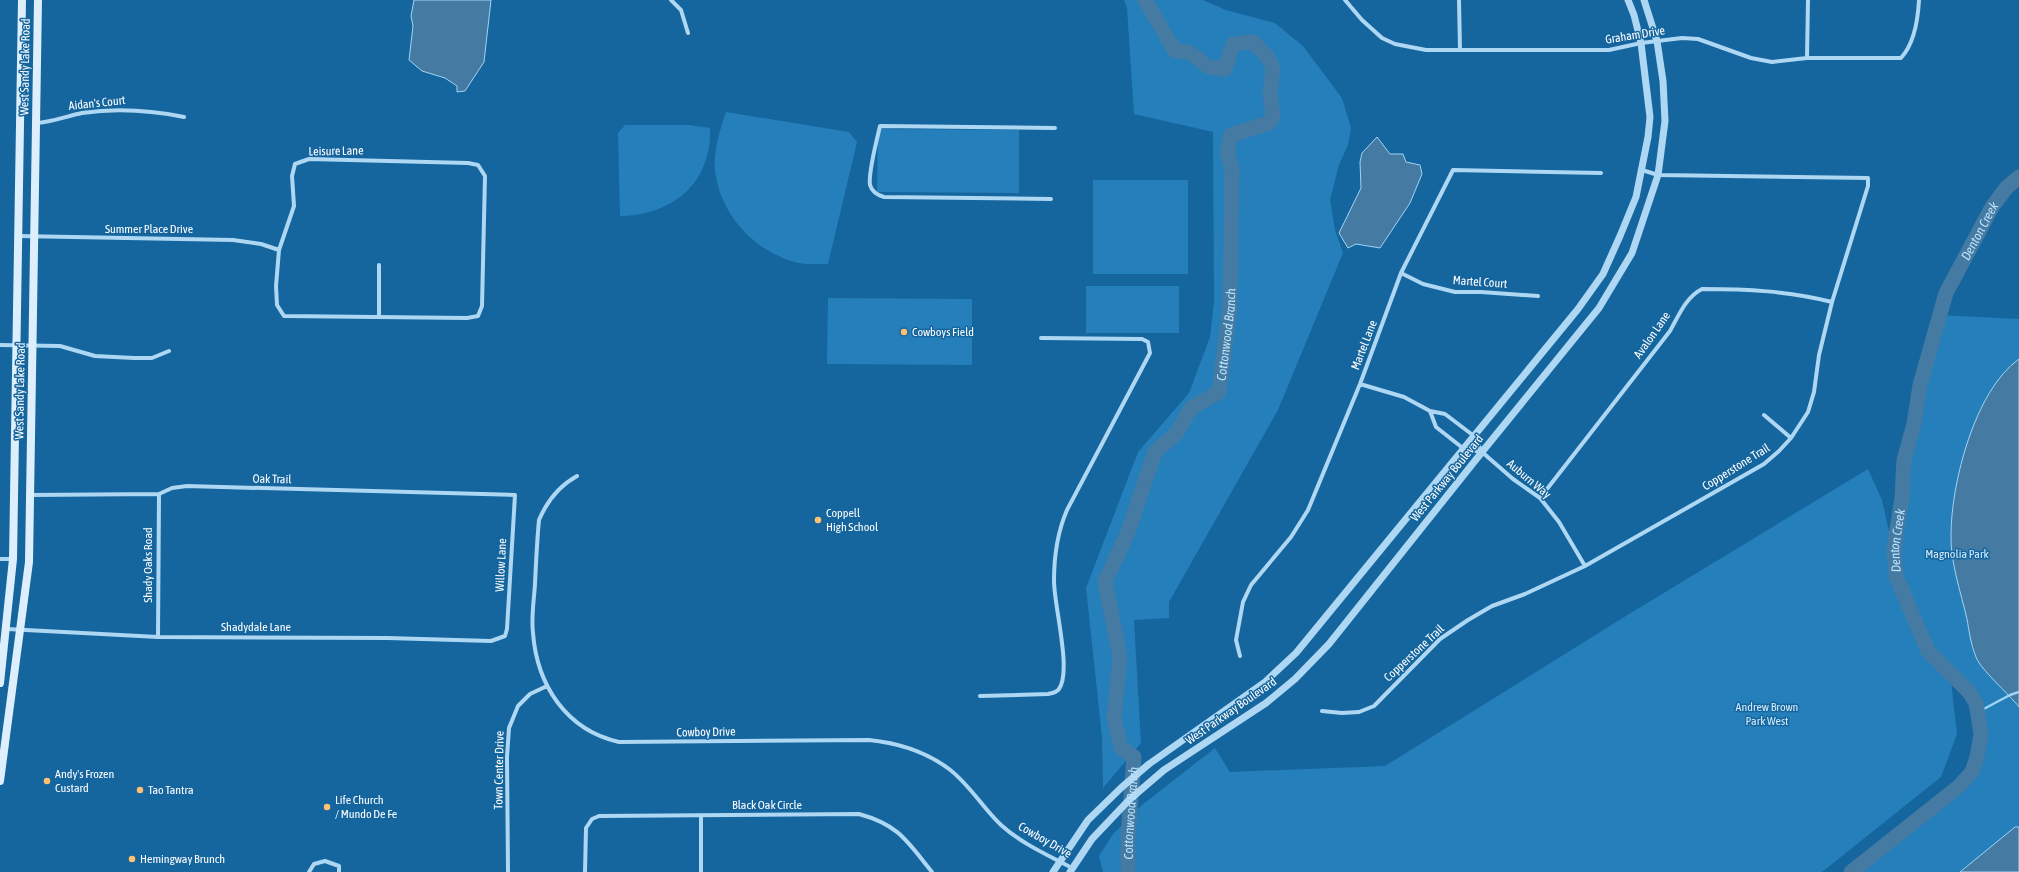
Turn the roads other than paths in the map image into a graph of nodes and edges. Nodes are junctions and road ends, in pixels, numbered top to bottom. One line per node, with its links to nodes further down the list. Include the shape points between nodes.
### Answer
1 (22, 0): 22 (main road, West Sandy Lake Road)
2 (38, 0): 16 (main road, West Sandy Lake Road)
3 (671, 0): 10 (street, via 681,10)
4 (1345, 0): 13 (street, Graham Drive, via 1382,38 1395,44 1426,50)
5 (1459, 0): 13 (street)
6 (1628, 0): 12 (street, West Parkway Boulevard)
7 (1644, 0): 11 (street, West Parkway Boulevard)
8 (1808, 0): 14 (street)
9 (1920, 0): 14 (street, Graham Drive, via 1916,22 1906,52 1901,58)
10 (688, 33)
11 (1657, 41): 12 (street, Graham Drive); 14 (street, Graham Drive, via 1698,39 1751,58 1772,62); 20 (street, West Parkway Boulevard, via 1665,121)
12 (1641, 43): 13 (street, Graham Drive, via 1609,50); 18 (street, West Parkway Boulevard, via 1650,117)
13 (1460, 50)
14 (1807, 58)
15 (184, 117): 16 (street, Aidan's Court, via 156,112 115,110 82,113)
16 (36, 123): 23 (main road, West Sandy Lake Road)
17 (1055, 128): 21 (street, via 880,126 870,179 872,189 884,197)
18 (1642, 170): 20 (street, Copperstone Trail); 38 (street, West Parkway Boulevard, via 1636,197 1603,274 1578,309)
19 (1601, 173): 26 (street, Martel Lane, via 1453,170)
20 (1658, 174): 28 (street, Copperstone Trail, via 1868,178 1864,201); 41 (street, West Parkway Boulevard, via 1632,253 1599,308)
21 (1051, 199)
22 (18, 236): 23 (street, Summer Place Drive); 32 (main road, West Sandy Lake Road)
23 (34, 237): 24 (street, Summer Place Drive, via 232,240 261,244); 33 (main road, West Sandy Lake Road)
24 (279, 250): 29 (street, Leisure Lane, via 277,305 284,316); 29 (street, Leisure Lane, via 294,206 292,176 295,164 309,159 478,165 485,176 482,306 478,316)
25 (379, 265): 29 (street)
26 (1401, 273): 27 (street, Martel Court, via 1423,284 1455,292); 35 (street, Martel Lane)
27 (1538, 296)
28 (1832, 302): 39 (street, Copperstone Trail, via 1808,412); 46 (street, Avalon Lane, via 1783,292 1702,289 1694,293 1670,331)
29 (379, 316)
30 (1041, 338): 57 (street, via 1142,339 1148,342 1150,353 1067,510 1059,532 1054,582 1064,665 1062,684 1056,692 1048,694)
31 (0, 345): 32 (street)
32 (16, 345): 33 (street); 48 (main road, West Sandy Lake Road)
33 (32, 346): 34 (street, via 60,346 95,356 115,358 152,358); 44 (main road, West Sandy Lake Road)
34 (169, 351)
35 (1360, 384): 36 (street, Auburn Way, via 1404,397); 54 (street, Martel Lane, via 1308,510 1291,537 1251,585 1243,602 1236,640)
36 (1430, 411): 38 (street, Auburn Way, via 1445,414); 40 (street, via 1436,426)
37 (1764, 415): 39 (street)
38 (1474, 436): 40 (street, West Parkway Boulevard); 41 (street, Auburn Way)
39 (1791, 438): 49 (street, Copperstone Trail, via 1764,464)
40 (1464, 449): 41 (street); 62 (street, West Parkway Boulevard, via 1296,653 1265,682 1149,764 1122,787 1088,820)
41 (1482, 452): 46 (street, Auburn Way); 63 (street, West Parkway Boulevard, via 1329,644 1295,679 1266,703 1164,770 1105,825)
42 (577, 476): 56 (street, Cowboy Drive, via 558,490 539,520 532,631 536,655)
43 (159, 494): 44 (street, Oak Trail); 45 (street, Oak Trail, via 172,488 187,486); 52 (street, Shady Oaks Road)
44 (31, 495): 51 (main road, West Sandy Lake Road, via 29,562)
45 (514, 495): 53 (street, Willow Lane)
46 (1540, 498): 49 (street, Auburn Way, via 1559,522)
47 (0, 559): 48 (street)
48 (14, 559): 50 (main road, West Sandy Lake Road)
49 (1585, 566): 58 (street, Copperstone Trail, via 1525,594 1492,606 1468,620 1440,639 1374,706 1359,712 1342,714)
50 (7, 629): 51 (street, Shadydale Lane); 55 (main road, West Sandy Lake Road)
51 (21, 630): 52 (street, Shadydale Lane); 59 (main road, West Sandy Lake Road)
52 (158, 636): 53 (street, Shadydale Lane, via 491,641)
53 (505, 636)
54 (1240, 656)
55 (0, 684)
56 (547, 686): 62 (street, Cowboy Drive, via 557,703 580,726 594,735 619,742 870,740 895,743 925,754 950,769 1001,825 1025,843); 66 (street, Town Center Drive, via 530,694 518,706 509,728)
57 (980, 696)
58 (1322, 711)
59 (4, 724): 60 (main road, West Sandy Lake Road)
60 (0, 781)
61 (701, 815): 67 (street, Black Oak Circle, via 599,816 592,819 586,828); 68 (street); 69 (street, Black Oak Circle, via 858,814 878,819 894,828 905,837)
62 (1060, 861): 63 (street, Cowboy Drive); 70 (street, West Parkway Boulevard)
63 (1071, 870)
64 (309, 872): 65 (street, via 314,864 325,861 338,866)
65 (339, 872)
66 (508, 872)
67 (585, 872)
68 (701, 872)
69 (932, 872)
70 (1053, 872)

